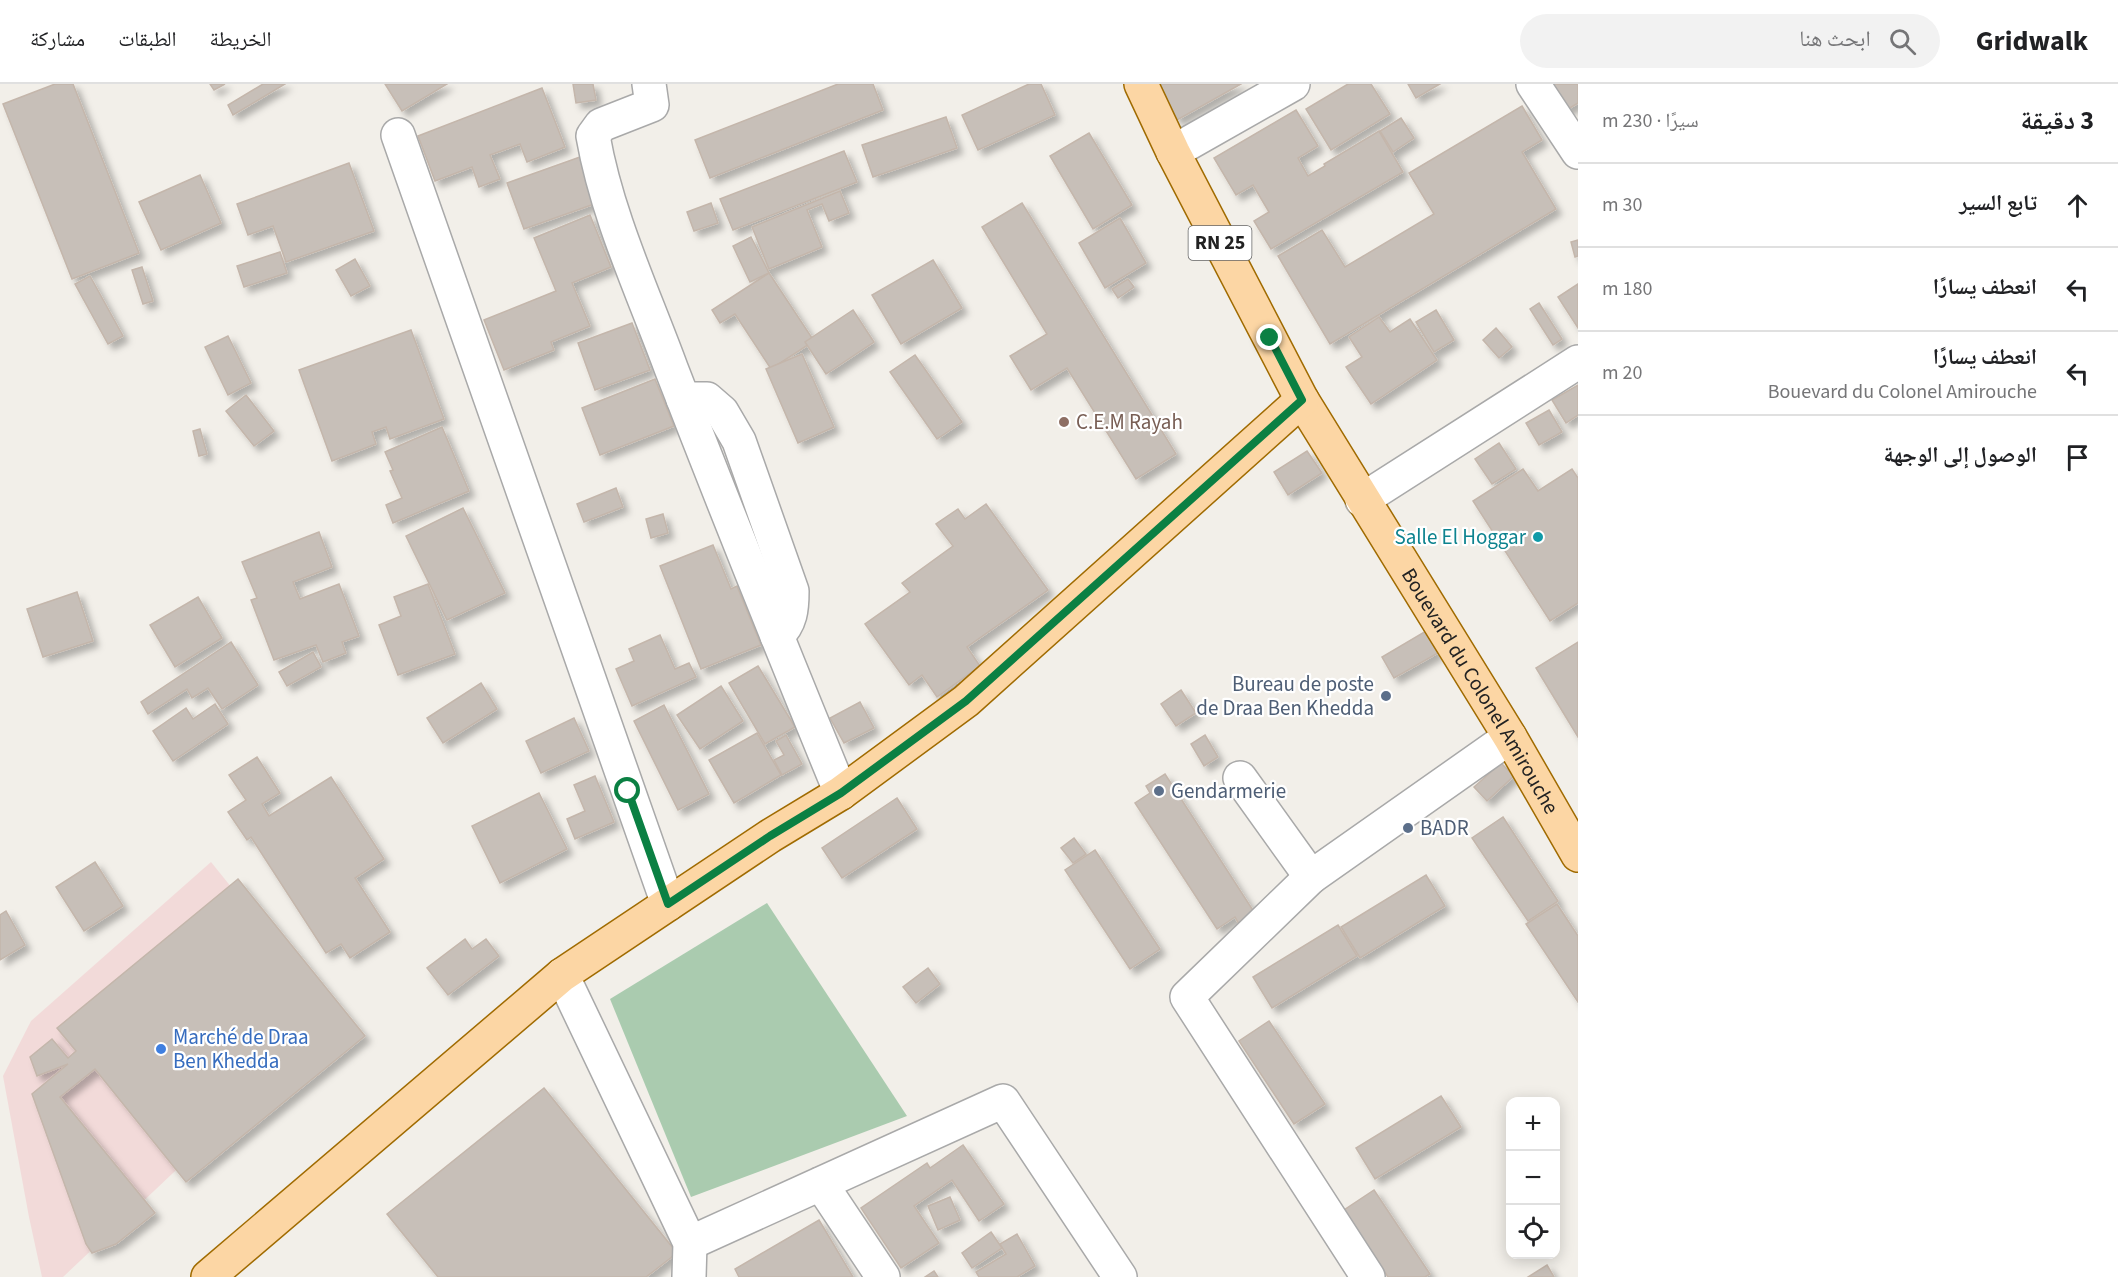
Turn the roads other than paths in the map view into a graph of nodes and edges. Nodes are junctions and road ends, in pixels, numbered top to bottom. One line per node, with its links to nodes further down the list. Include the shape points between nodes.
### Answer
1 (649, 84): 13 (street, via 652,105 601,125 593,136 599,168 621,237 718,490)
2 (1141, 84): 6 (main road, Bouevard du Colonel Amirouche / RN 25)
3 (1293, 84): 6 (street)
4 (1533, 84): 7 (street)
5 (398, 135): 16 (street)
6 (1173, 152): 9 (main road, Bouevard du Colonel Amirouche / RN 25)
7 (1578, 152)
8 (1578, 362): 10 (street)
9 (1302, 400): 10 (main road, Bouevard du Colonel Amirouche); 13 (main road, via 966,701)
10 (1362, 500): 11 (main road, Bouevard du Colonel Amirouche)
11 (1510, 737): 14 (main road, Bouevard du Colonel Amirouche); 15 (street)
12 (1240, 778): 15 (street)
13 (841, 793): 16 (main road)
14 (1578, 855)
15 (1311, 877): 24 (street, via 1187,997)
16 (668, 904): 17 (main road)
17 (562, 975): 19 (street); 20 (main road)
18 (821, 1184): 19 (street); 22 (street); 23 (street, via 1003,1101)
19 (690, 1243): 21 (street)
20 (208, 1277)
21 (689, 1277)
22 (883, 1277)
23 (1120, 1277)
24 (1368, 1277)

